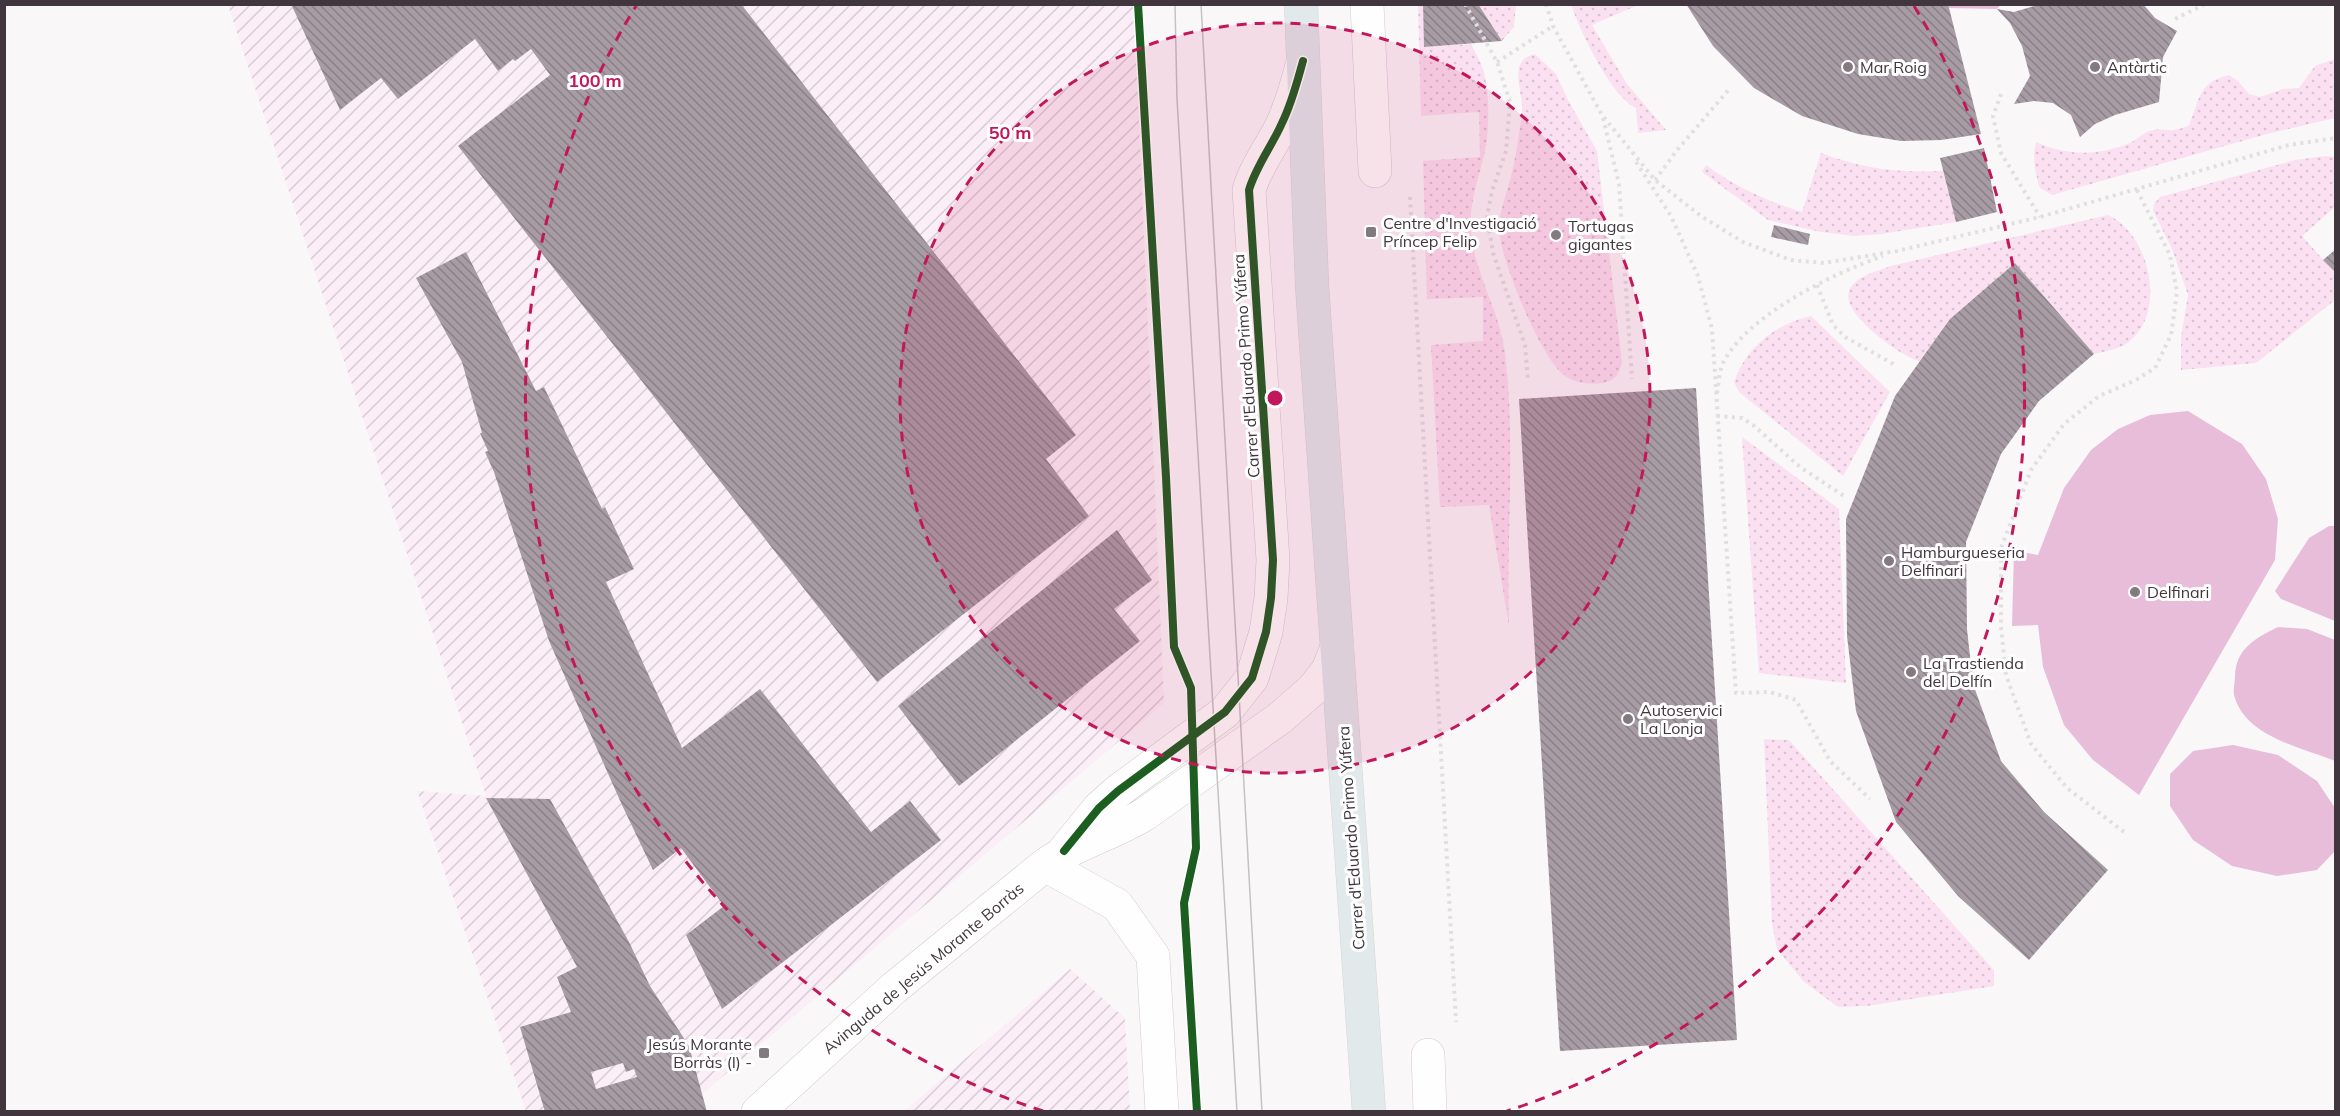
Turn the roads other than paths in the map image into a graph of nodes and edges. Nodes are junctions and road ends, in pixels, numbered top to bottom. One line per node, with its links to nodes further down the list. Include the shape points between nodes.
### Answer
1 (1300, 4): 3 (main road, Carrer d'Eduardo Primo Yúfera)
2 (1367, 4): 4 (street)
3 (1303, 61): 5 (main road, Carrer d'Eduardo Primo Yúfera, via 1312,285); 6 (street, Carrer d'Eduardo Primo Yúfera, via 1295,93 1249,190 1273,560 1266,632)
4 (1375, 171)
5 (1337, 647): 7 (street, Avinguda de Jesús Morante Borràs, via 1328,670 1313,689 1280,718 1124,827); 11 (main road, Carrer d'Eduardo Primo Yúfera)
6 (1252, 678): 7 (street, Avinguda de Jesús Morante Borràs, via 1225,712 1118,790)
7 (1055, 858): 9 (street, Avinguda de Jesús Morante Borràs, via 894,988); 10 (street, via 1117,905 1154,956)
8 (1428, 1055): 12 (street)
9 (758, 1112)
10 (1162, 1112)
11 (1369, 1112)
12 (1430, 1112)

